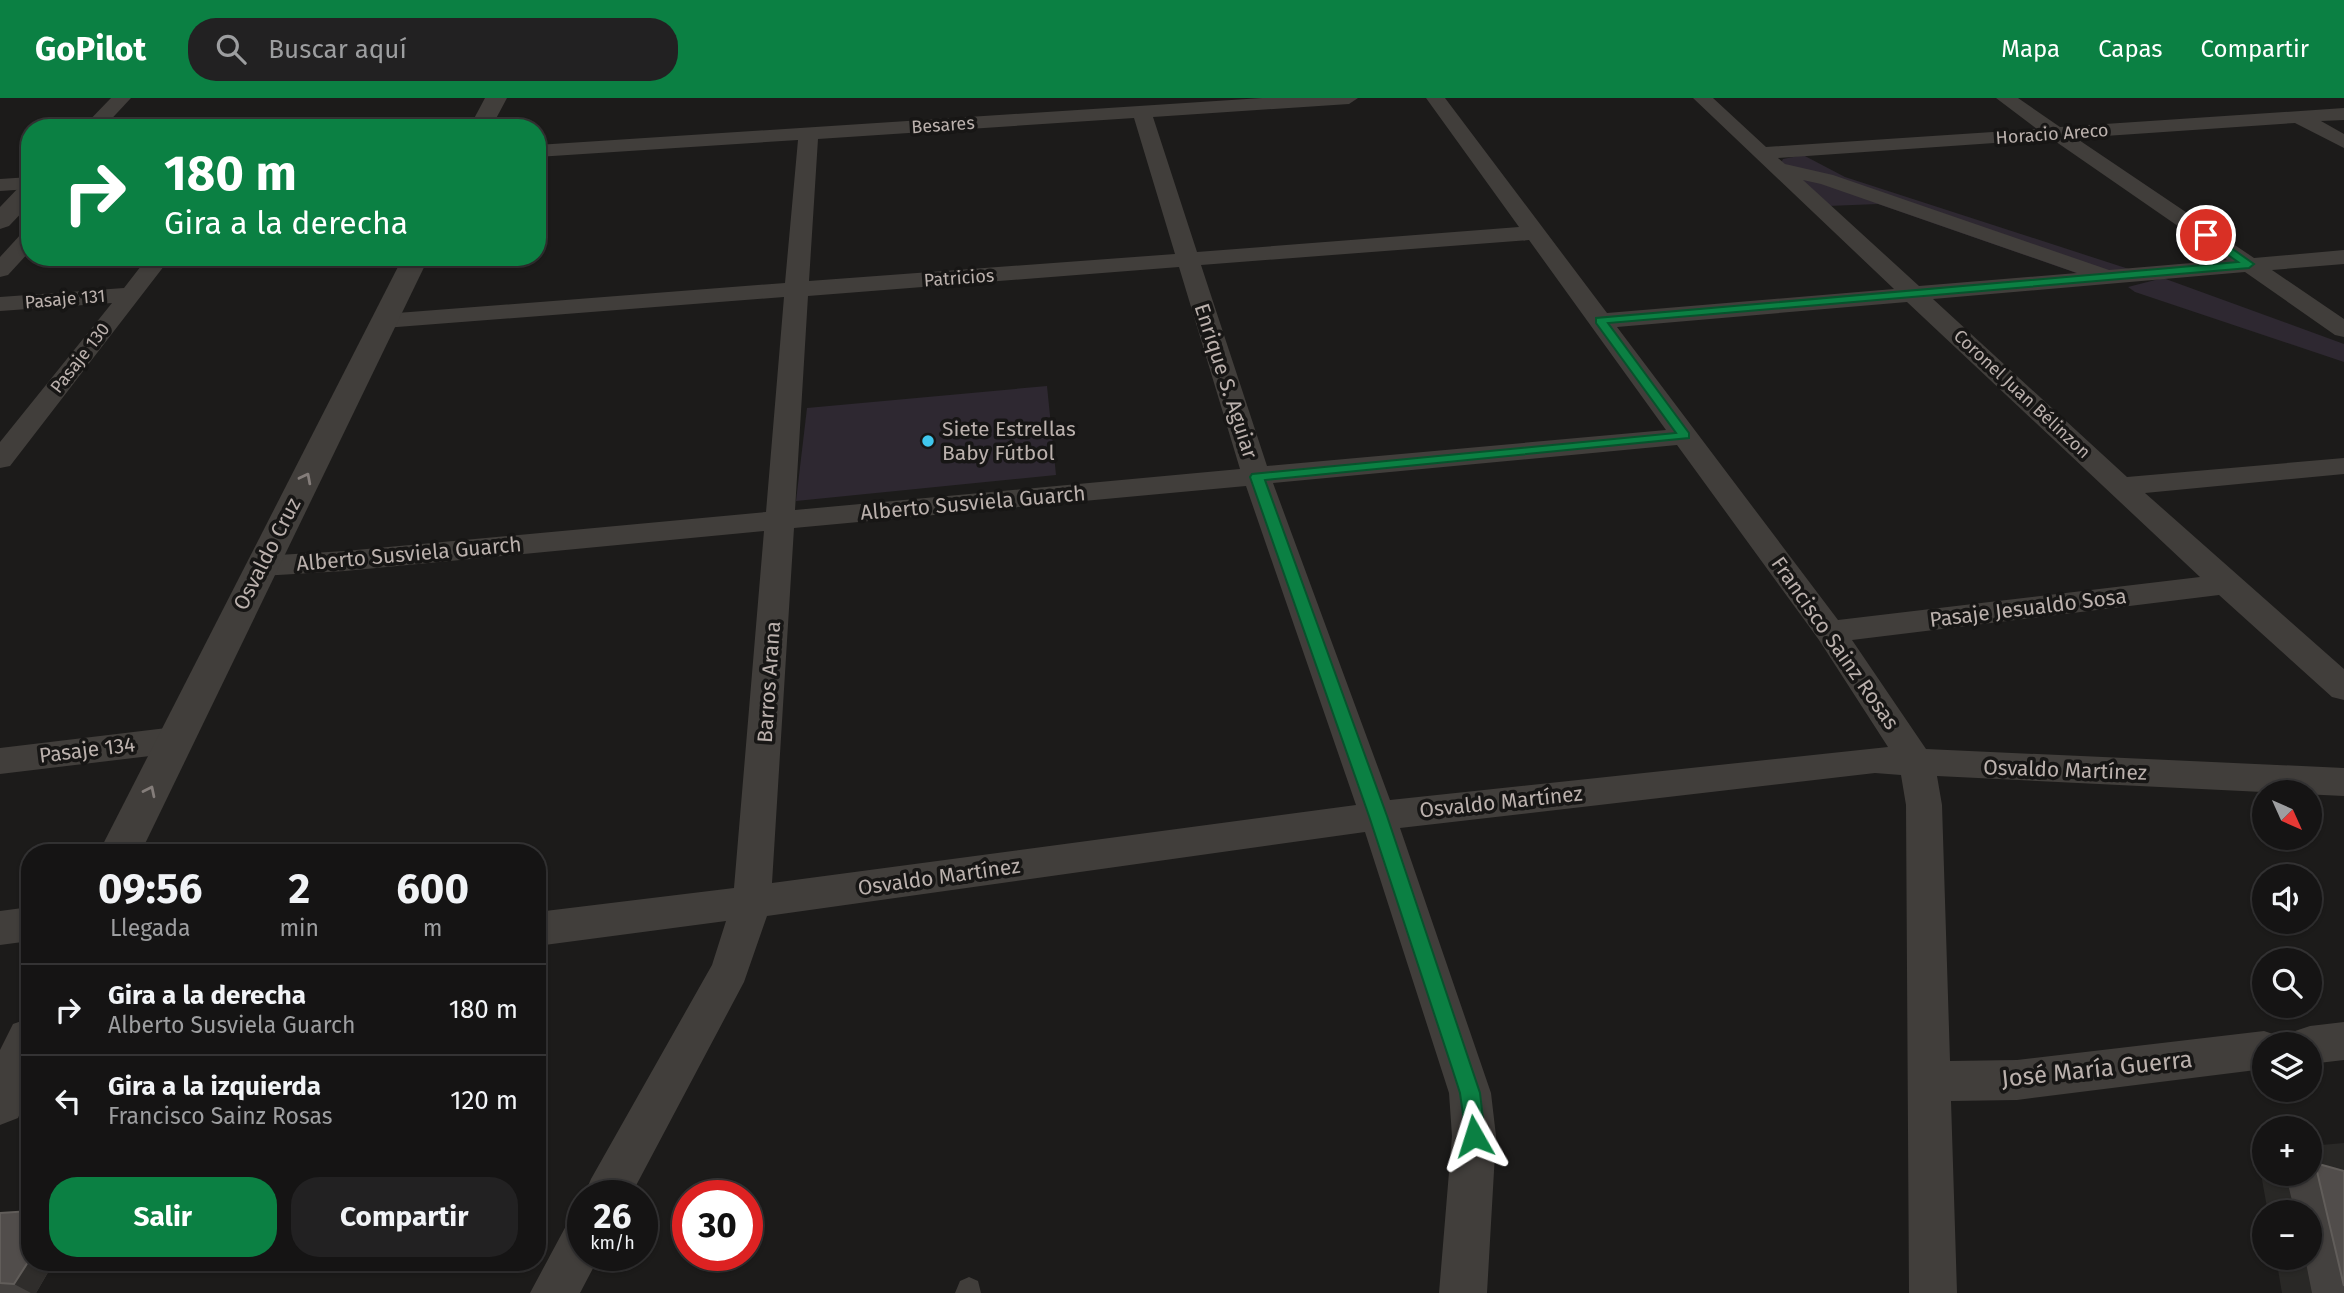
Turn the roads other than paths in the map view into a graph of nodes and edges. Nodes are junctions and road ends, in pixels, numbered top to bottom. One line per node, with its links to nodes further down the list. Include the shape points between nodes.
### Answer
1 (122, 98): 11 (street)
2 (496, 98): 12 (street)
3 (1349, 98): 8 (street, Besares)
4 (1435, 98): 22 (street, Francisco Sainz Rosas)
5 (1702, 98): 17 (street, Coronel Juan Bélinzon)
6 (2004, 98): 14 (street)
7 (2266, 98): 10 (street)
8 (1142, 112): 13 (street, Besares); 25 (street, Enrique S. Aguiar)
9 (2344, 114): 10 (street, Horacio Areco)
10 (2299, 117): 14 (street, Horacio Areco); 15 (street)
11 (101, 119)
12 (485, 119)
13 (808, 134): 16 (street, Besares); 31 (street, Barros Arana)
14 (2057, 134): 17 (street, Horacio Areco); 26 (street)
15 (2344, 142)
16 (546, 149)
17 (1770, 161): 30 (street); 33 (street, Coronel Juan Bélinzon)
18 (21, 184): 19 (street)
19 (0, 185)
20 (21, 199): 21 (street)
21 (0, 221)
22 (1534, 233): 25 (street, Patricios); 36 (street, Francisco Sainz Rosas)
23 (21, 248): 29 (street)
24 (2344, 257): 26 (street)
25 (1188, 261): 31 (street, Patricios); 41 (street, Enrique S. Aguiar)
26 (2249, 264): 30 (street); 37 (street)
27 (153, 266): 32 (street, Pasaje 130)
28 (412, 266): 35 (street, Osvaldo Cruz)
29 (0, 270)
30 (2109, 277): 33 (street)
31 (795, 290): 35 (street, Patricios); 43 (street, Barros Arana)
32 (131, 294): 34 (street, Pasaje 131); 39 (street, Pasaje 130)
33 (1913, 294): 36 (street); 42 (street, Coronel Juan Bélinzon)
34 (0, 304)
35 (384, 321): 44 (street, Osvaldo Cruz, one-way to 35)
36 (1600, 321): 38 (street, Francisco Sainz Rosas)
37 (2344, 330)
38 (1685, 436): 41 (street, Alberto Susviela Guarch); 46 (street, Francisco Sainz Rosas)
39 (4, 449)
40 (2344, 466): 42 (street)
41 (1257, 477): 43 (street, Alberto Susviela Guarch); 52 (street, Enrique S. Aguiar)
42 (2121, 486): 45 (street, Coronel Juan Bélinzon)
43 (781, 521): 44 (street, Alberto Susviela Guarch); 54 (street, Barros Arana)
44 (261, 566): 48 (street, Osvaldo Cruz)
45 (2226, 584): 46 (street, Pasaje Jesualdo Sosa); 47 (street, Coronel Juan Bélinzon)
46 (1830, 632): 50 (street, Francisco Sainz Rosas)
47 (2344, 688)
48 (175, 740): 49 (street, Pasaje 134); 53 (street, Osvaldo Cruz, one-way to 48)
49 (0, 761)
50 (1917, 763): 51 (street, Osvaldo Martínez); 52 (street, Osvaldo Martínez, via 1875,760); 62 (street, Francisco Sainz Rosas, via 1924,805)
51 (2344, 782)
52 (1378, 816): 54 (street, Osvaldo Martínez); 67 (street, Enrique S. Aguiar, via 1470,1093 1474,1136)
53 (124, 844)
54 (752, 902): 57 (street, Osvaldo Martínez); 64 (street, Barros Arana, via 730,970)
55 (21, 925): 56 (street)
56 (0, 928)
57 (546, 928)
58 (2344, 1041): 59 (street)
59 (2322, 1044)
60 (2252, 1052): 62 (street, José María Guerra, via 2017,1080)
61 (21, 1058): 63 (street)
62 (1928, 1081): 68 (street, Francisco Sainz Rosas)
63 (0, 1101)
64 (615, 1180)
65 (567, 1269): 66 (street)
66 (554, 1293)
67 (1463, 1293)
68 (1933, 1293)

